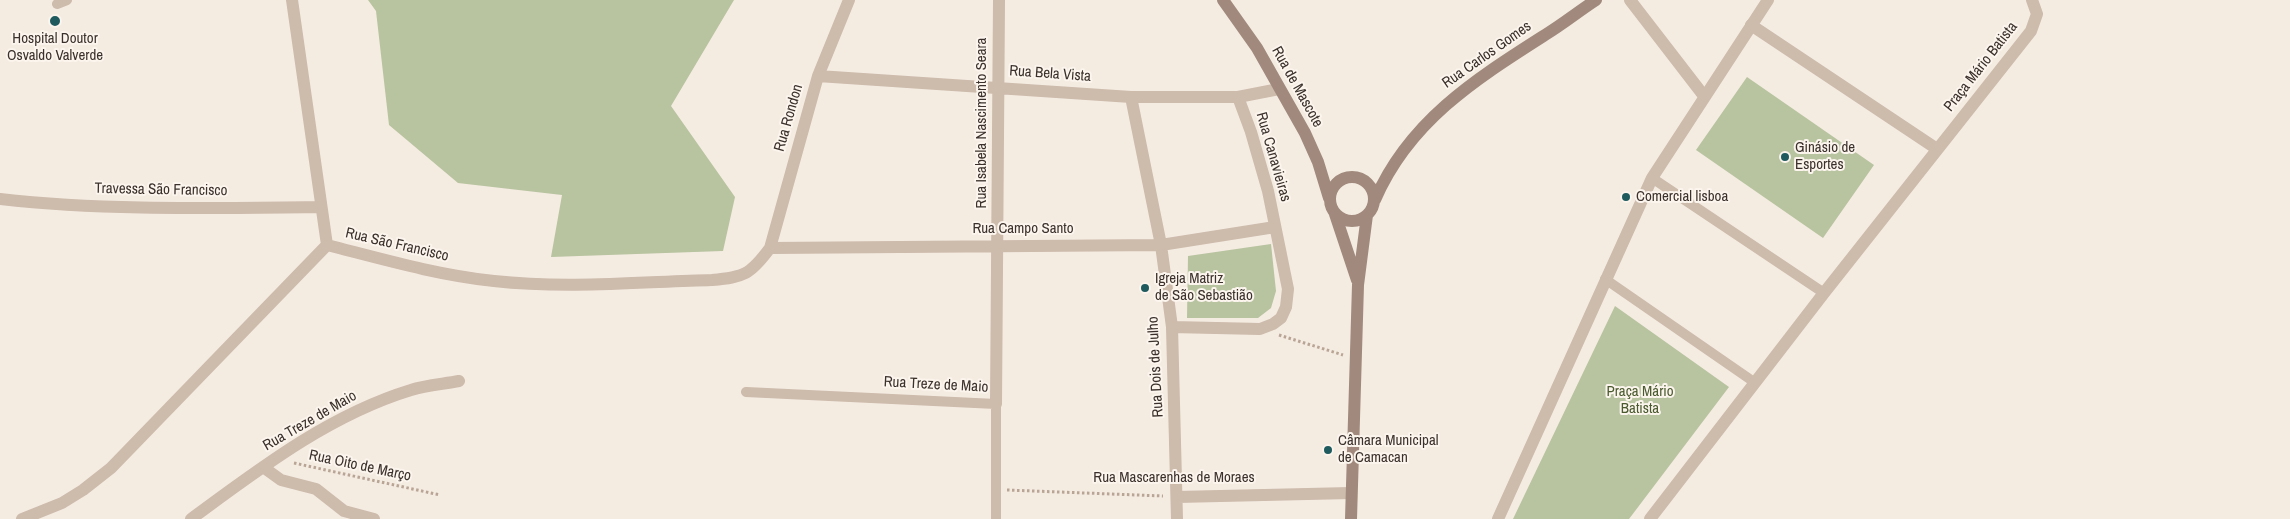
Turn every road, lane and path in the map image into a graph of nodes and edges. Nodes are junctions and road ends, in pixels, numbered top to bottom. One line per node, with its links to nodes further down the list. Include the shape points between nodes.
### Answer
1 (292, 0): 21 (street)
2 (849, 0): 10 (street, Rua Rondon)
3 (999, 0): 11 (street, Rua Isabela Nascimento Seara)
4 (1224, 0): 12 (main road, Rua de Mascote)
5 (1630, 0): 13 (street)
6 (1768, 0): 9 (street)
7 (2032, 0): 16 (street, Praça Mário Batista, via 2037,14 2031,31)
8 (1594, 1): 20 (main road, Rua Carlos Gomes, via 1474,80 1446,103 1400,154 1383,179)
9 (1751, 25): 13 (street); 16 (street)
10 (818, 76): 11 (street, Rua Bela Vista); 28 (street, Rua Rondon)
11 (998, 86): 14 (street, Rua Bela Vista); 25 (street, Rua Isabela Nascimento Seara)
12 (1280, 89): 15 (street, Rua Bela Vista); 18 (main road, Rua de Mascote, via 1306,135)
13 (1704, 96): 17 (street)
14 (1131, 97): 15 (street, Rua Bela Vista); 26 (street, Rua Dois de Julho)
15 (1238, 97): 24 (street, Rua Canavieiras, via 1268,191)
16 (1936, 149): 31 (street, Praça Mário Batista)
17 (1652, 178): 29 (street); 31 (lane)
18 (1329, 198): 20 (main road, via 1336,182 1353,176 1369,183); 22 (main road)
19 (0, 199): 21 (street, Travessa São Francisco, via 177,208)
20 (1375, 200): 23 (main road)
21 (321, 207): 27 (street)
22 (1335, 214): 23 (main road, via 1351,221); 30 (main road)
23 (1367, 215): 30 (main road)
24 (1275, 227): 26 (street, Rua Campo Santo); 33 (street, Rua Canavieiras, via 1288,289 1286,307 1281,318)
25 (998, 245): 26 (street, Rua Campo Santo); 28 (street, Rua Campo Santo); 38 (street, Rua Treze de Maio)
26 (1161, 245): 32 (street, Rua Dois de Julho)
27 (327, 246): 28 (street, Rua São Francisco, via 440,273 544,284 731,279 748,274); 45 (street, Rua São Francisco, via 111,468 62,503)
28 (770, 248)
29 (1605, 279): 36 (lane); 51 (street)
30 (1358, 285): 34 (main road)
31 (1824, 292): 36 (street, Praça Mário Batista)
32 (1172, 327): 33 (street); 44 (street, Rua Dois de Julho)
33 (1260, 329): 34 (path)
34 (1356, 359): 42 (main road)
35 (460, 381): 39 (street, Rua Treze de Maio, via 413,389 385,399 353,413)
36 (1754, 382): 52 (street, Praça Mário Batista)
37 (746, 392): 38 (lane, Rua Treze de Maio)
38 (996, 404): 41 (lane)
39 (274, 459): 40 (street, Rua Treze de Maio); 43 (path, Rua Oito de Março)
40 (263, 466): 46 (street, Rua Treze de Maio); 47 (street, via 281,480 316,489 344,511)
41 (996, 490): 44 (path, Rua Mascarenhas de Moraes); 48 (lane)
42 (1351, 493): 44 (street, Rua Mascarenhas de Moraes); 50 (main road)
43 (440, 495)
44 (1177, 497): 49 (street, Rua Dois de Julho)
45 (22, 519)
46 (191, 519)
47 (374, 519)
48 (996, 519)
49 (1177, 519)
50 (1351, 519)
51 (1498, 519)
52 (1650, 519)

